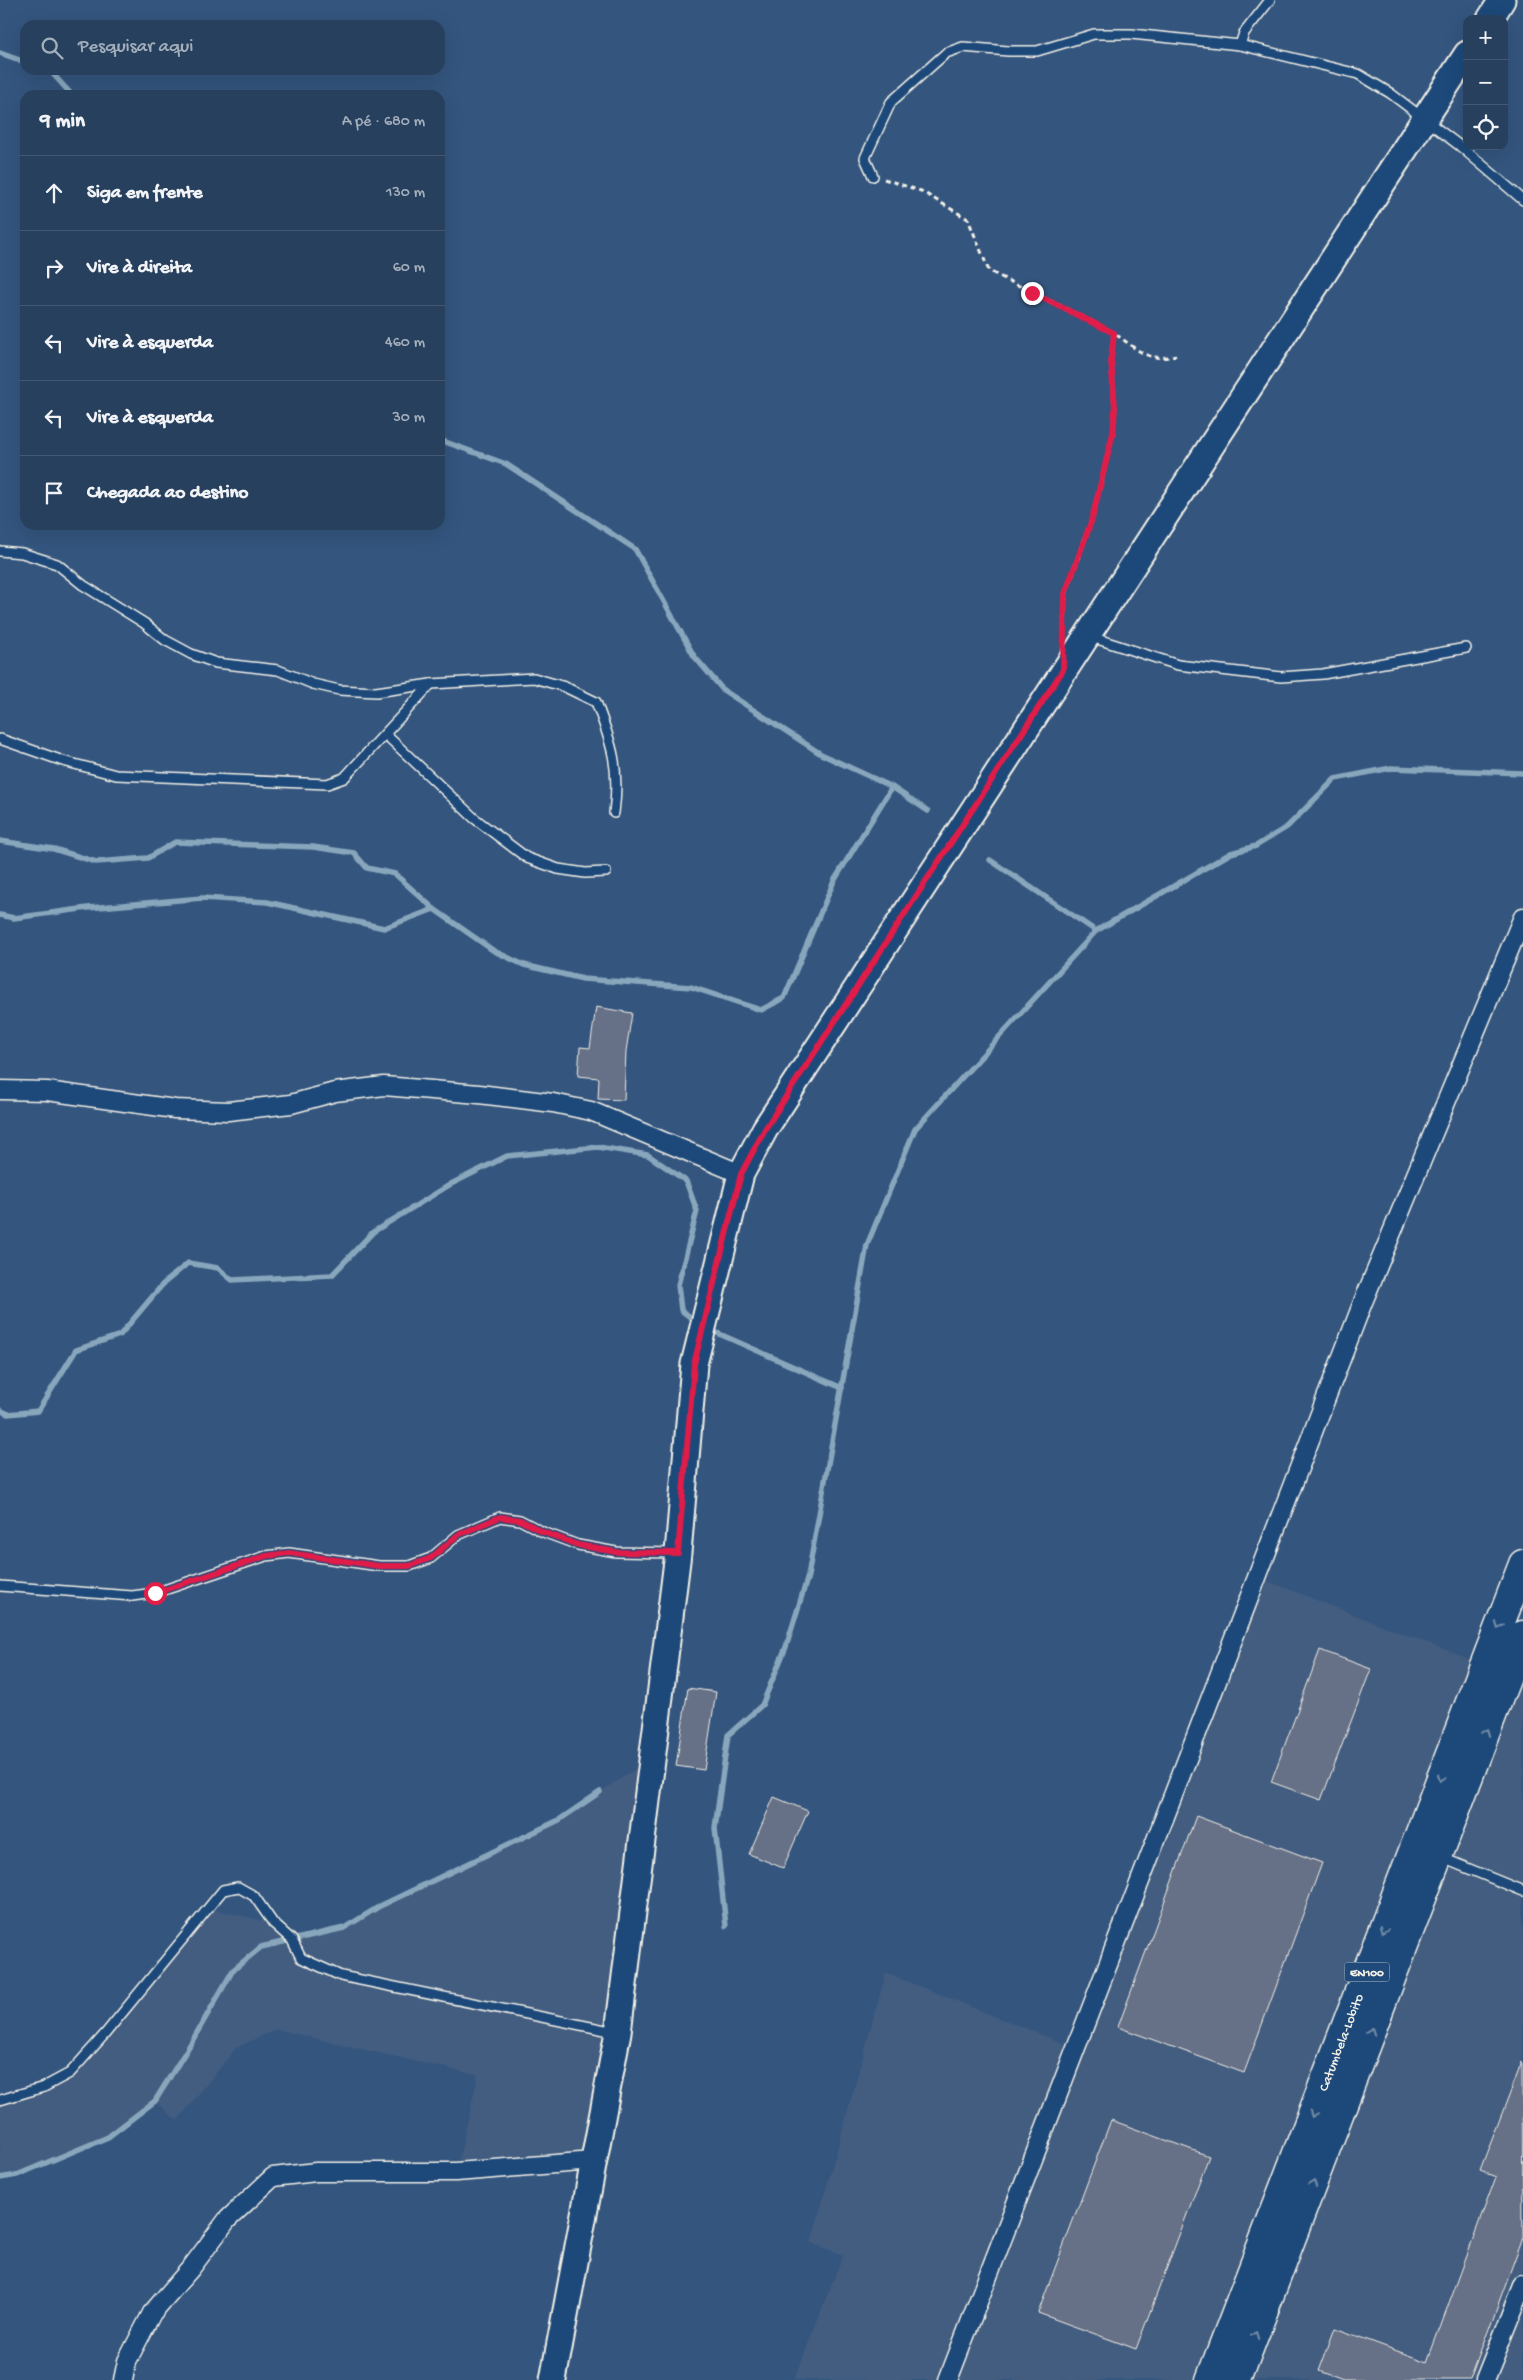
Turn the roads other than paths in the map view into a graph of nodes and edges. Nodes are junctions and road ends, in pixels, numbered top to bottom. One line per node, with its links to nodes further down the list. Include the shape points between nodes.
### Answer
1 (1270, 0): 4 (lane, via 1244,33)
2 (1502, 0): 3 (street)
3 (1493, 15)
4 (1240, 45): 6 (lane, via 1358,74 1390,93); 7 (lane, via 1131,34 1094,34 1037,51 963,47 946,53 891,102 864,158)
5 (1463, 60): 6 (street)
6 (1423, 120): 8 (lane, via 1460,146); 10 (street)
7 (873, 176)
8 (1523, 200)
9 (0, 551): 12 (lane, via 22,553 57,564 165,640 216,663 278,670 339,690 376,692)
10 (1075, 634): 11 (lane, via 1178,665 1281,677 1323,674); 19 (street, via 765,1129)
11 (1466, 648)
12 (431, 684): 13 (lane); 15 (lane, via 534,678 565,687 596,702 617,767)
13 (385, 734): 14 (lane, via 344,778 327,784 116,775); 16 (lane, via 474,818 527,858 558,869)
14 (0, 739)
15 (614, 813)
16 (606, 872)
17 (1523, 917): 32 (street, via 1363,1302)
18 (0, 1090): 19 (street, via 47,1091 175,1109 228,1111 291,1104 335,1092 384,1086 479,1094 591,1111)
19 (741, 1174): 20 (street, via 694,1364)
20 (678, 1553): 22 (lane, via 616,1552 578,1545 520,1520 500,1517 458,1535 431,1558 409,1566 379,1566 289,1553 266,1556 155,1593 132,1596); 26 (street)
21 (1523, 1564): 33 (highway, Catumbela-Lobito / EN100, one-way to 33)
22 (0, 1586)
23 (1523, 1635): 24 (highway, Catumbela-Lobito / EN100, one-way to 23)
24 (1438, 1856): 25 (lane); 34 (highway, Catumbela-Lobito / EN100, one-way to 24)
25 (1523, 1890)
26 (618, 2032): 27 (lane, via 341,1976 301,1958 292,1940 273,1923 254,1896 238,1887 223,1890 70,2073 44,2087); 28 (street)
27 (0, 2100)
28 (593, 2162): 30 (street, via 456,2172 316,2172 273,2177 226,2220 152,2313 127,2361); 31 (street)
29 (1523, 2285): 35 (street)
30 (123, 2380)
31 (553, 2380)
32 (948, 2380)
33 (1210, 2380)
34 (1237, 2380)
35 (1485, 2380)

